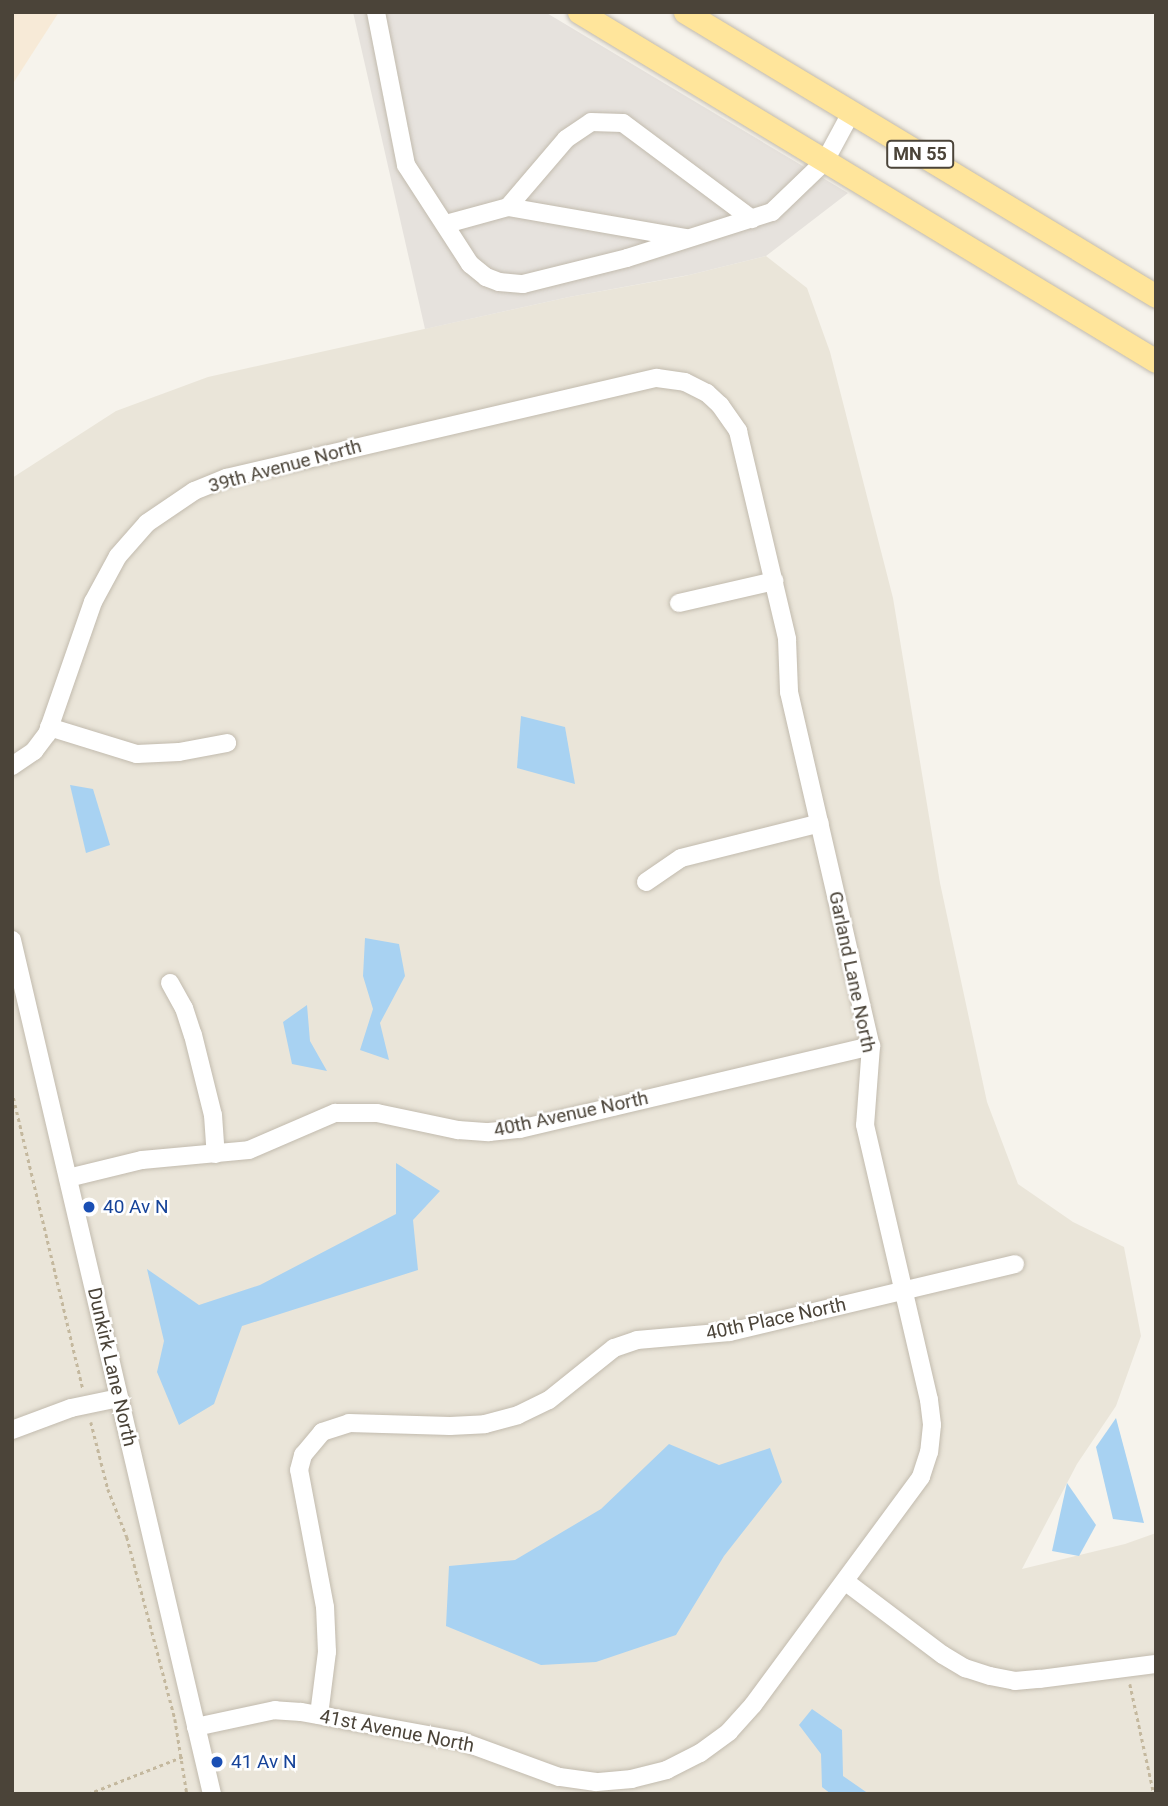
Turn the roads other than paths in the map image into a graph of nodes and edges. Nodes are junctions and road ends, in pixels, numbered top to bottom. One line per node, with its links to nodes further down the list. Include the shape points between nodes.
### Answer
1 (376, 12): 8 (street, via 406,165)
2 (579, 12): 5 (main road, MN 55)
3 (685, 12): 4 (main road, MN 55)
4 (851, 113): 5 (street); 10 (main road, MN 55)
5 (825, 161): 7 (street, via 772,212); 11 (main road, MN 55)
6 (508, 207): 7 (street, via 566,139 591,122 622,124); 8 (street); 9 (street)
7 (752, 219): 9 (street)
8 (446, 224): 9 (street, via 470,264 486,278 523,284)
9 (690, 238)
10 (1156, 296)
11 (1156, 361)
12 (708, 393): 13 (street, Garland Lane North, via 738,431); 15 (street, 39th Avenue North, via 674,379 641,380 226,478 194,491 147,523 104,577)
13 (774, 581): 14 (street); 18 (street, Garland Lane North, via 787,639 789,692)
14 (679, 603)
15 (49, 727): 16 (street, via 137,754); 17 (street, 39th Avenue North, via 34,751)
16 (227, 743)
17 (12, 766)
18 (820, 823): 19 (street, via 681,858); 22 (street, Garland Lane North)
19 (646, 882)
20 (12, 940): 24 (street, Dunkirk Lane North)
21 (170, 983): 23 (street, via 193,1035 213,1115)
22 (871, 1046): 23 (street, 40th Avenue North, via 520,1129 458,1130 377,1113 335,1112 249,1150); 26 (street, Garland Lane North, via 865,1125)
23 (216, 1154): 24 (street, 40th Avenue North, via 142,1160)
24 (68, 1178): 27 (street, Dunkirk Lane North)
25 (1016, 1264): 26 (street, 40th Place North)
26 (903, 1291): 29 (street, Garland Lane North, via 929,1400 929,1452 908,1499); 31 (street, 40th Place North, via 730,1332 638,1340 614,1348 549,1400 485,1424 349,1423 322,1432 303,1455 299,1470 325,1607 327,1652)
27 (119, 1398): 28 (street, via 42,1417); 32 (street, Dunkirk Lane North)
28 (12, 1430)
29 (846, 1582): 30 (street, via 943,1655 990,1676 1027,1680); 31 (street, 41st Avenue North, via 729,1731 667,1770 632,1779 596,1782 559,1777 461,1741)
30 (1156, 1664)
31 (319, 1715): 32 (street, 41st Avenue North, via 275,1710)
32 (196, 1727): 33 (street, Dunkirk Lane North)
33 (212, 1794)

